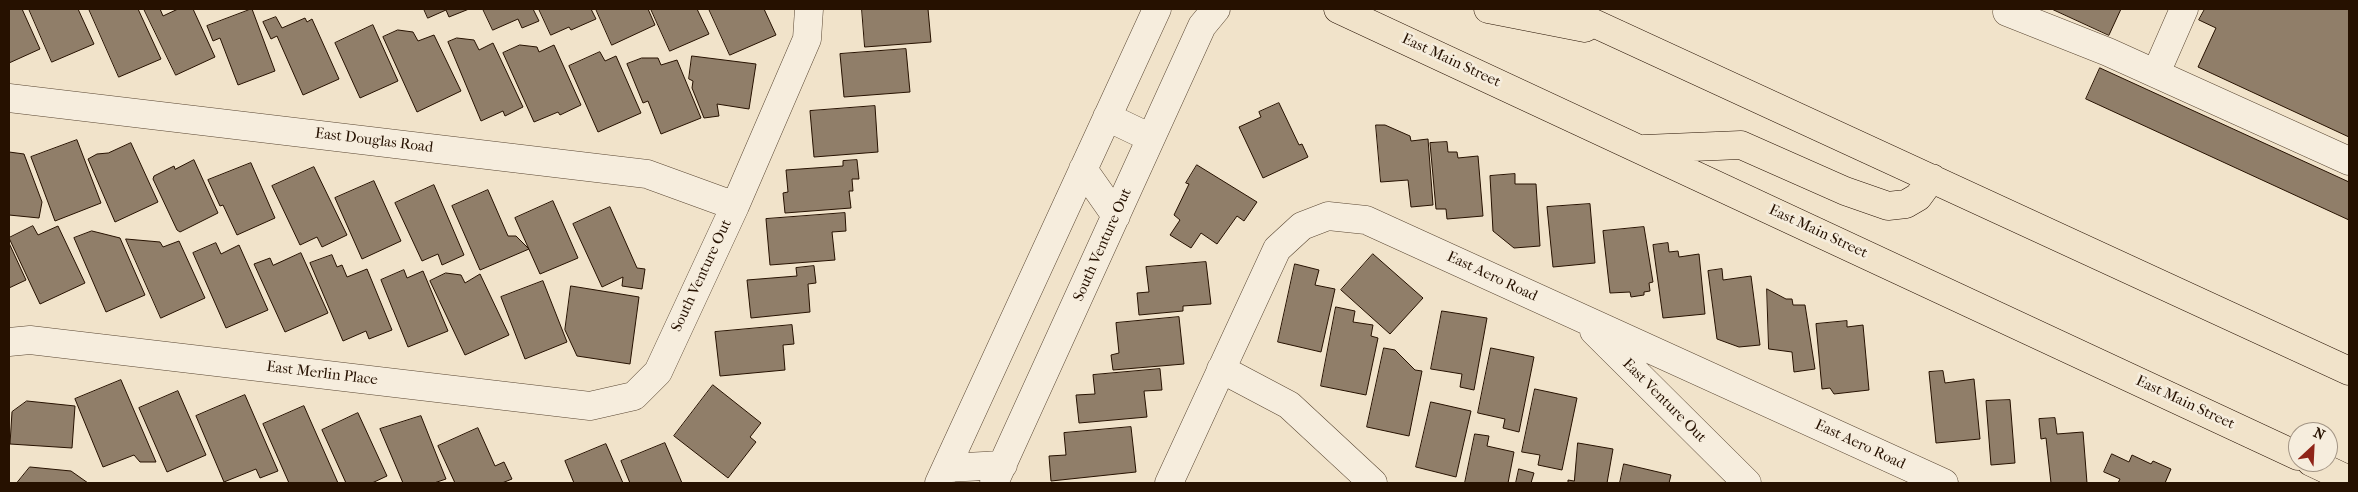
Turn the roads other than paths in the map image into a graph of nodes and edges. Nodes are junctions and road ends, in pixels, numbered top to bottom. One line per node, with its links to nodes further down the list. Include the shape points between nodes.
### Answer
1 (810, 9): 18 (lane, South Venture Out, via 807,39)
2 (1157, 9): 12 (lane)
3 (1216, 9): 13 (lane, South Venture Out, via 1202,26)
4 (1338, 9): 14 (main road, East Main Street)
5 (1488, 9): 9 (main road)
6 (1563, 9): 9 (main road)
7 (2184, 9): 10 (lane)
8 (2008, 12): 10 (lane)
9 (1616, 34): 17 (main road)
10 (2156, 73): 15 (lane)
11 (9, 98): 18 (lane, East Douglas Road, via 647,174)
12 (1107, 117): 13 (lane); 16 (lane)
13 (1151, 138): 19 (lane, South Venture Out)
14 (1640, 150): 17 (main road, via 1741,145 1845,191 1888,206 1906,204 1918,198); 25 (main road, East Main Street)
15 (2349, 162)
16 (1083, 169): 19 (lane); 28 (lane)
17 (1932, 178): 23 (main road)
18 (734, 206): 24 (lane, South Venture Out, via 658,372)
19 (1116, 216): 27 (lane, South Venture Out)
20 (1581, 318): 22 (lane, East Aero Road, via 1366,220 1328,216 1302,226 1277,249); 29 (lane, East Aero Road); 33 (lane, East Venture Out)
21 (9, 342): 24 (lane, East Merlin Place, via 30,340 590,406)
22 (1221, 369): 31 (lane, East Aero Road); 32 (lane, via 1289,405)
23 (2349, 371)
24 (634, 396)
25 (2288, 451)
26 (2332, 472): 30 (main road)
27 (998, 474): 28 (lane)
28 (942, 476)
29 (1933, 478): 34 (lane)
30 (2349, 480)
31 (1169, 483)
32 (1373, 483)
33 (1748, 483)
34 (1893, 483)

